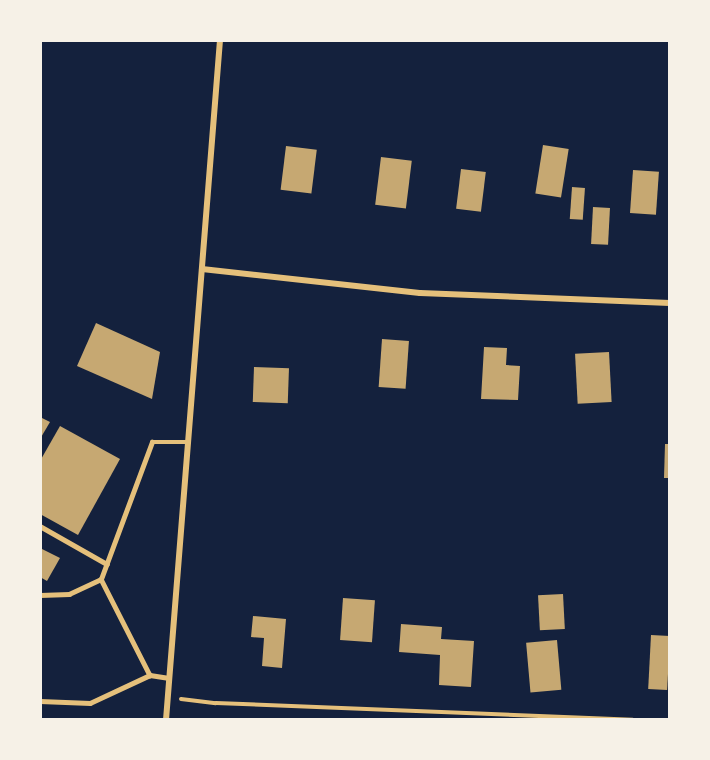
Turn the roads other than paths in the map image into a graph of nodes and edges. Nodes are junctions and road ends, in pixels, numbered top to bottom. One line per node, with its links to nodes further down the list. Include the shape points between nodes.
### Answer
1 (220, 40): 2 (street)
2 (202, 268): 3 (street, via 420,293); 4 (street)
3 (669, 303)
4 (188, 442): 6 (lane, via 152,442); 10 (street)
5 (40, 526): 6 (lane)
6 (107, 564): 7 (lane)
7 (101, 579): 8 (lane, via 69,594); 9 (lane)
8 (40, 595)
9 (150, 675): 10 (lane); 11 (lane, via 90,703)
10 (169, 678): 12 (street)
11 (40, 701)
12 (166, 720)

